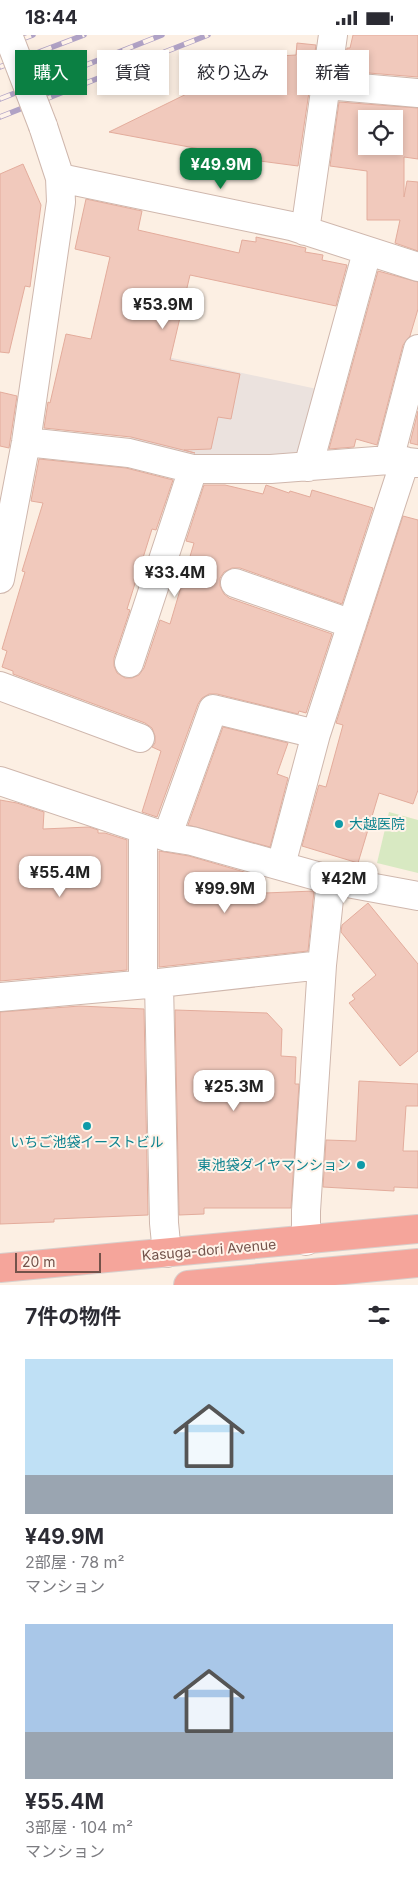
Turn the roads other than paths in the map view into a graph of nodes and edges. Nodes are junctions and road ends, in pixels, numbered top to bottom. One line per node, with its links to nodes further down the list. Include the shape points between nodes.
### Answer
1 (8, 35): 7 (street, bridge)
2 (333, 35): 3 (street)
3 (331, 50)
4 (369, 89): 5 (street)
5 (418, 93)
6 (325, 95): 8 (street)
7 (58, 171): 8 (street); 12 (street, via 61,202)
8 (305, 231): 9 (street)
9 (367, 252): 10 (street); 14 (street)
10 (418, 267)
11 (418, 349): 13 (street)
12 (26, 442): 15 (street, via 129,453); 16 (street)
13 (404, 461): 14 (street); 19 (street)
14 (308, 467): 15 (street)
15 (193, 469): 20 (street)
16 (9, 488): 17 (street)
17 (0, 579)
18 (235, 583): 19 (street)
19 (352, 624): 22 (street)
20 (129, 663)
21 (0, 687): 23 (street)
22 (316, 734): 25 (street, via 213,709); 26 (street)
23 (140, 739)
24 (0, 781): 25 (street)
25 (155, 833): 26 (street); 30 (street)
26 (281, 865): 27 (street)
27 (331, 880): 28 (street); 29 (street)
28 (418, 896)
29 (322, 965): 30 (street); 33 (street)
30 (151, 984): 31 (street); 34 (street)
31 (0, 997)
32 (418, 1229): 33 (highway, Kasuga-dori Avenue)
33 (306, 1241): 34 (highway, Kasuga-dori Avenue)
34 (167, 1253): 36 (highway, Kasuga-dori Avenue)
35 (418, 1263): 37 (highway)
36 (0, 1268)
37 (188, 1285)

